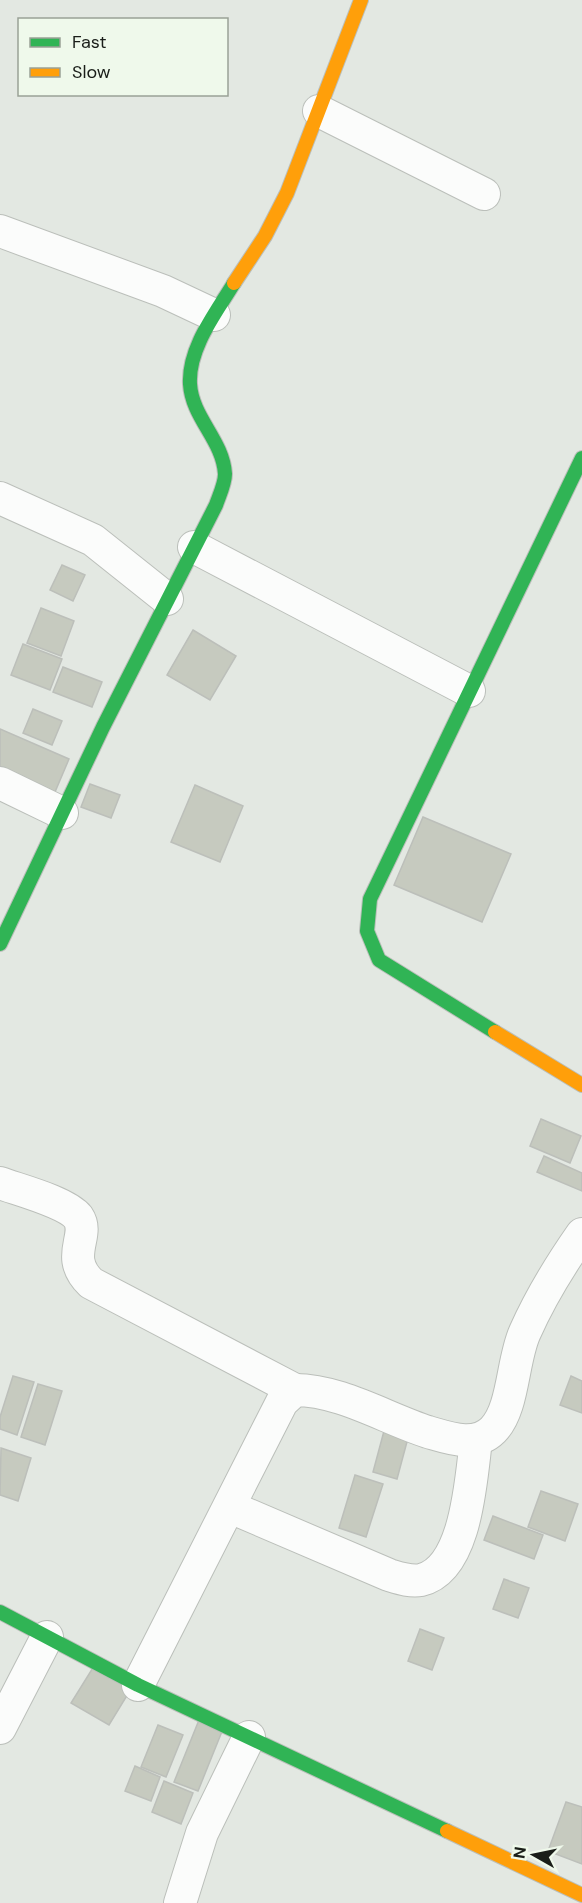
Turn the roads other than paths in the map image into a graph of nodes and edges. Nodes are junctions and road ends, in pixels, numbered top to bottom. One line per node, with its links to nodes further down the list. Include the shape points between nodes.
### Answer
1 (362, 0): 2 (street)
2 (319, 111): 3 (street); 5 (street, via 283,202)
3 (483, 194)
4 (0, 231): 5 (street, via 164,291)
5 (214, 315): 8 (street, via 195,352 190,383 194,405 221,451 225,476 216,505)
6 (582, 458): 10 (street)
7 (0, 498): 9 (street, via 93,540)
8 (194, 547): 9 (street); 10 (street)
9 (167, 599): 12 (street)
10 (470, 691): 14 (street, via 370,899 365,918 368,944 379,960)
11 (0, 783): 12 (street)
12 (62, 813): 13 (street)
13 (0, 944)
14 (582, 1085)
15 (0, 1183): 17 (street, via 67,1208 79,1218 77,1260 82,1274 91,1283)
16 (582, 1234): 18 (street, via 524,1333 503,1415 492,1431)
17 (295, 1390): 18 (street, via 316,1390 452,1439); 19 (street, via 282,1402)
18 (476, 1440): 19 (street, via 468,1505 456,1545 440,1569 422,1580 388,1575)
19 (230, 1507): 22 (street)
20 (0, 1612): 21 (street)
21 (47, 1637): 22 (street); 23 (street)
22 (138, 1685): 24 (street)
23 (0, 1728)
24 (249, 1737): 25 (street); 26 (street, via 202,1833)
25 (582, 1896)
26 (180, 1903)

